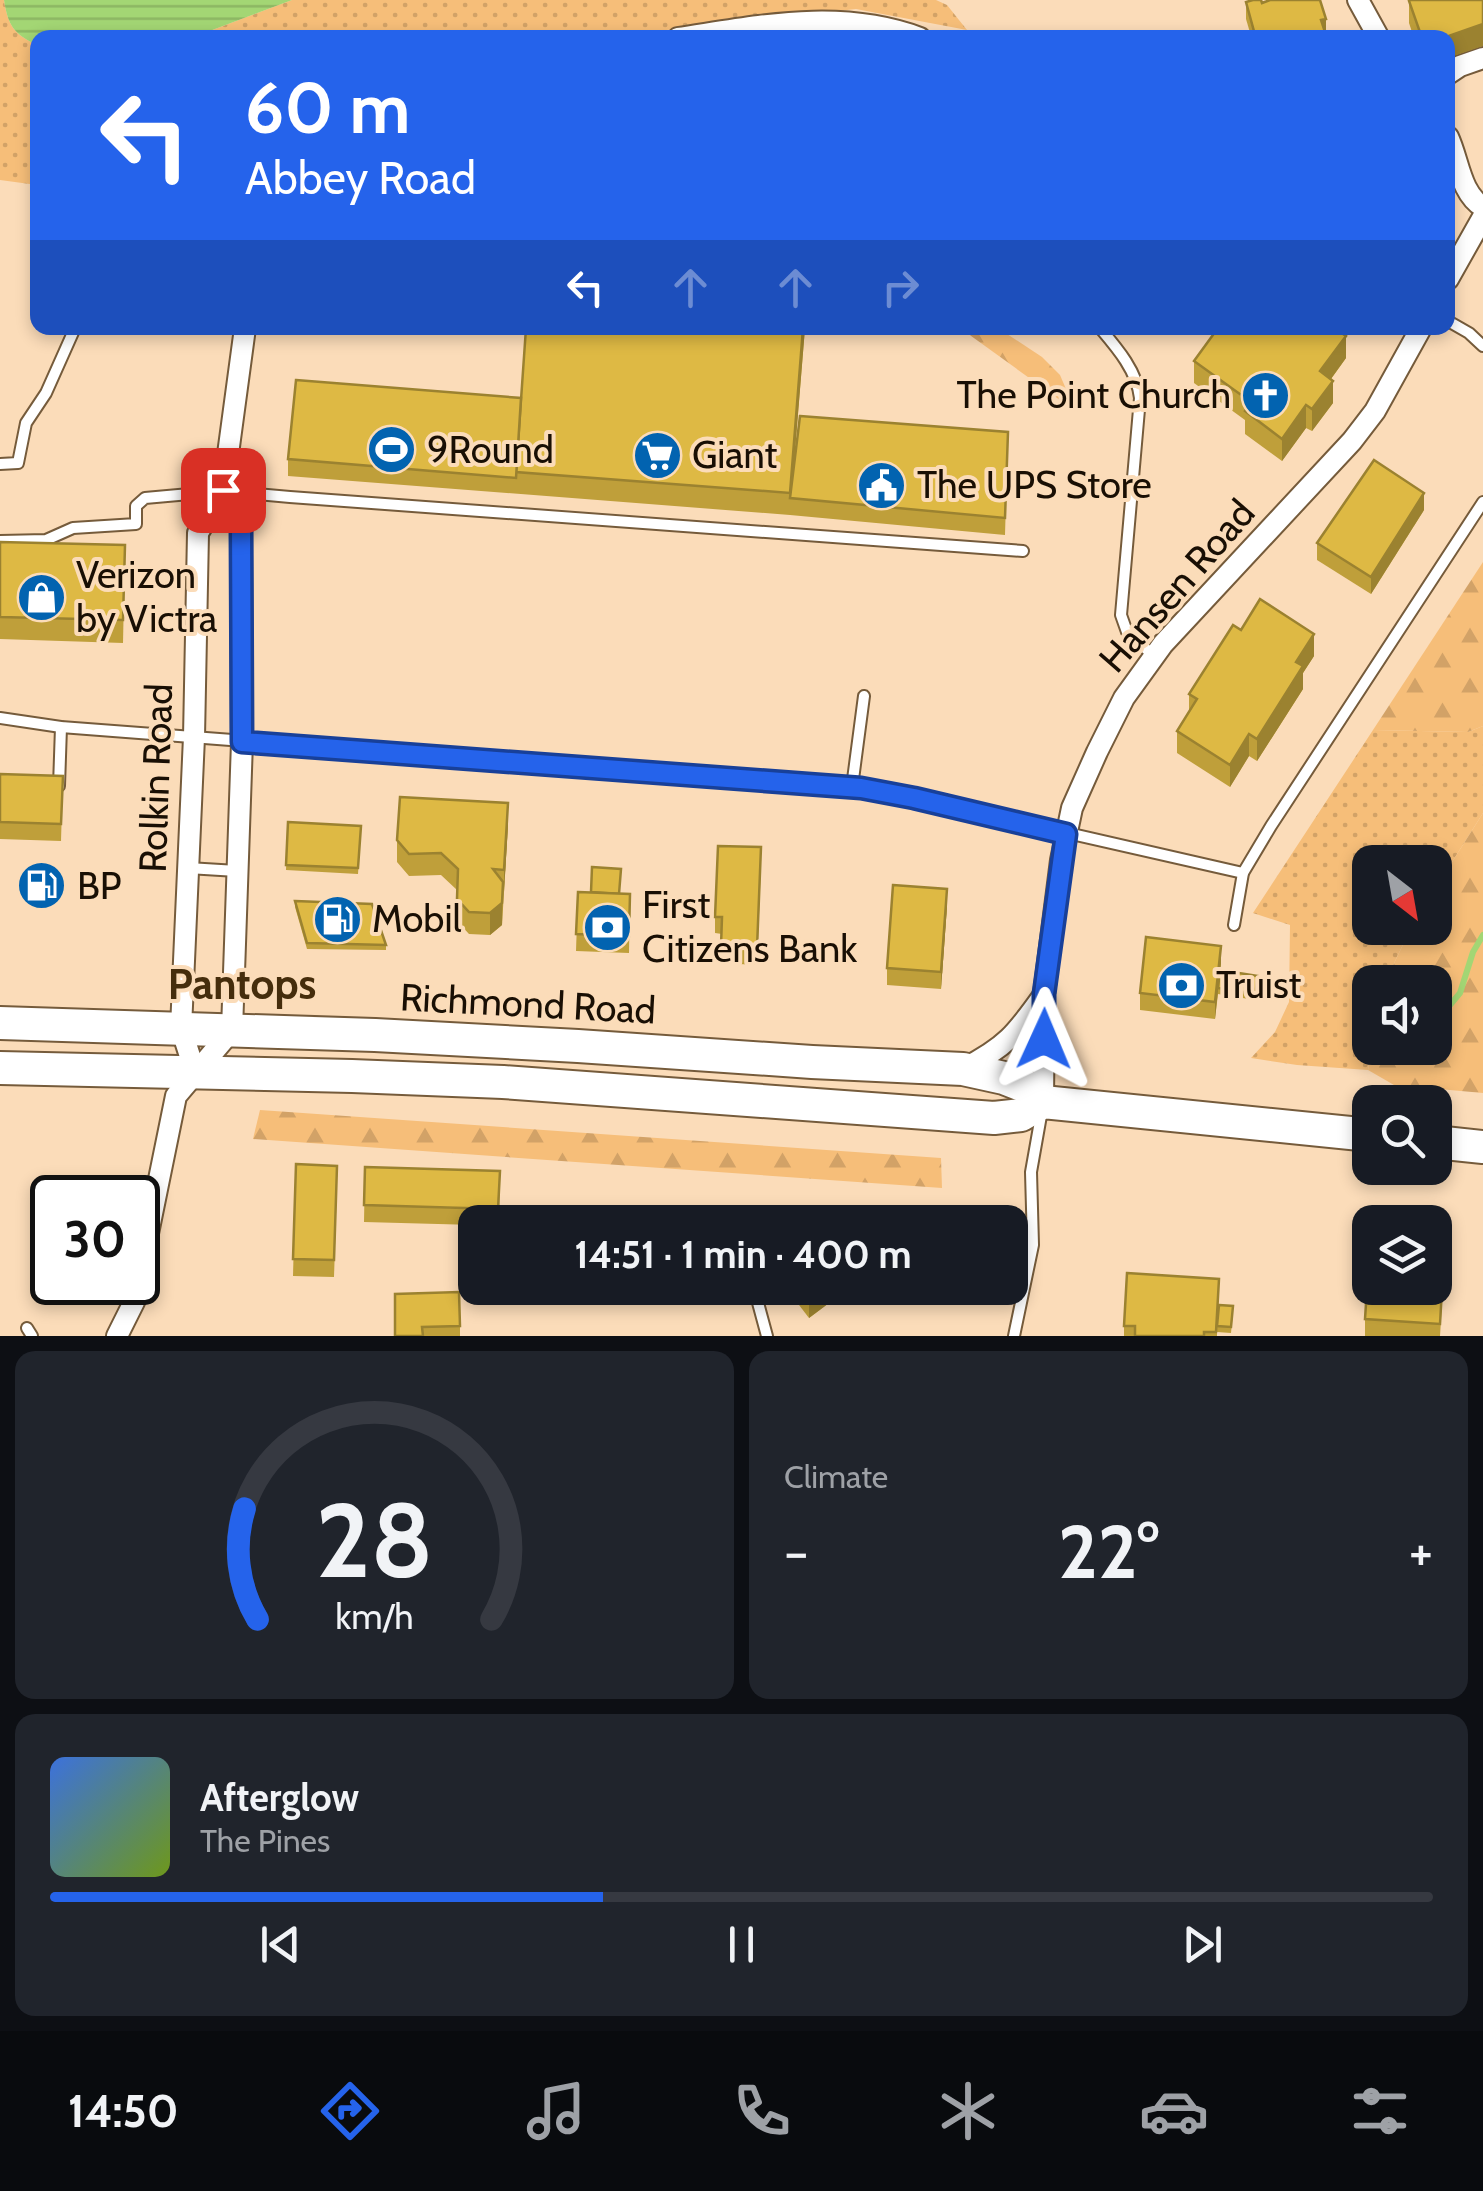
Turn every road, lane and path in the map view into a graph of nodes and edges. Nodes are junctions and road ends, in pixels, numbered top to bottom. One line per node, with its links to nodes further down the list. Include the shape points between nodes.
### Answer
1 (1358, 0): 4 (street)
2 (738, 30): 3 (street, via 812,20)
3 (895, 30)
4 (1375, 30)
5 (1483, 58): 6 (street)
6 (1455, 69)
7 (1455, 153): 8 (street, via 1467,192)
8 (1483, 207)
9 (1483, 217): 10 (street)
10 (1455, 267)
11 (1455, 326): 16 (lane)
12 (72, 335): 17 (lane, via 26,423 18,464)
13 (245, 335): 18 (street, Rolkin Road)
14 (1108, 335): 22 (lane, via 1140,398 1120,616 1127,632)
15 (1417, 335): 22 (street, Hansen Road, via 1352,441)
16 (1483, 346)
17 (0, 464)
18 (223, 490): 20 (lane, via 145,498 136,506 136,524); 21 (lane); 26 (street, Rolkin Road, via 198,533); 27 (street, Rolkin Road, via 241,525)
19 (1483, 502): 33 (lane)
20 (0, 541)
21 (1023, 551)
22 (1155, 656): 30 (street, Hansen Road, via 1104,738)
23 (864, 696): 29 (lane)
24 (0, 718): 25 (lane)
25 (60, 728): 26 (lane); 28 (lane)
26 (194, 738): 27 (lane); 31 (street, Rolkin Road)
27 (242, 742): 29 (lane); 32 (street, Rolkin Road)
28 (59, 786)
29 (852, 788): 30 (lane)
30 (1066, 834): 33 (lane); 35 (street, Hansen Road)
31 (188, 868): 32 (lane); 37 (street, Rolkin Road)
32 (238, 872): 38 (street, Rolkin Road)
33 (1243, 873): 34 (lane)
34 (1234, 924)
35 (1044, 994): 40 (street, via 1019,1030); 42 (street, Hansen Road)
36 (0, 1023): 37 (highway, Richmond Road)
37 (182, 1028): 38 (highway, Richmond Road); 41 (street, Rolkin Road)
38 (232, 1030): 40 (highway, Richmond Road); 41 (street)
39 (0, 1068): 41 (highway, Richmond Road)
40 (964, 1068): 42 (highway, Richmond Road, via 1027,1087)
41 (195, 1072): 42 (highway, Richmond Road, via 503,1082 994,1118); 47 (street, via 176,1096 134,1302)
42 (1044, 1102): 43 (highway, Richmond Road); 49 (lane, via 1031,1172 1033,1246)
43 (1352, 1133)
44 (1452, 1144): 45 (highway)
45 (1483, 1147)
46 (759, 1305): 48 (lane)
47 (116, 1336)
48 (767, 1336)
49 (1014, 1336)

